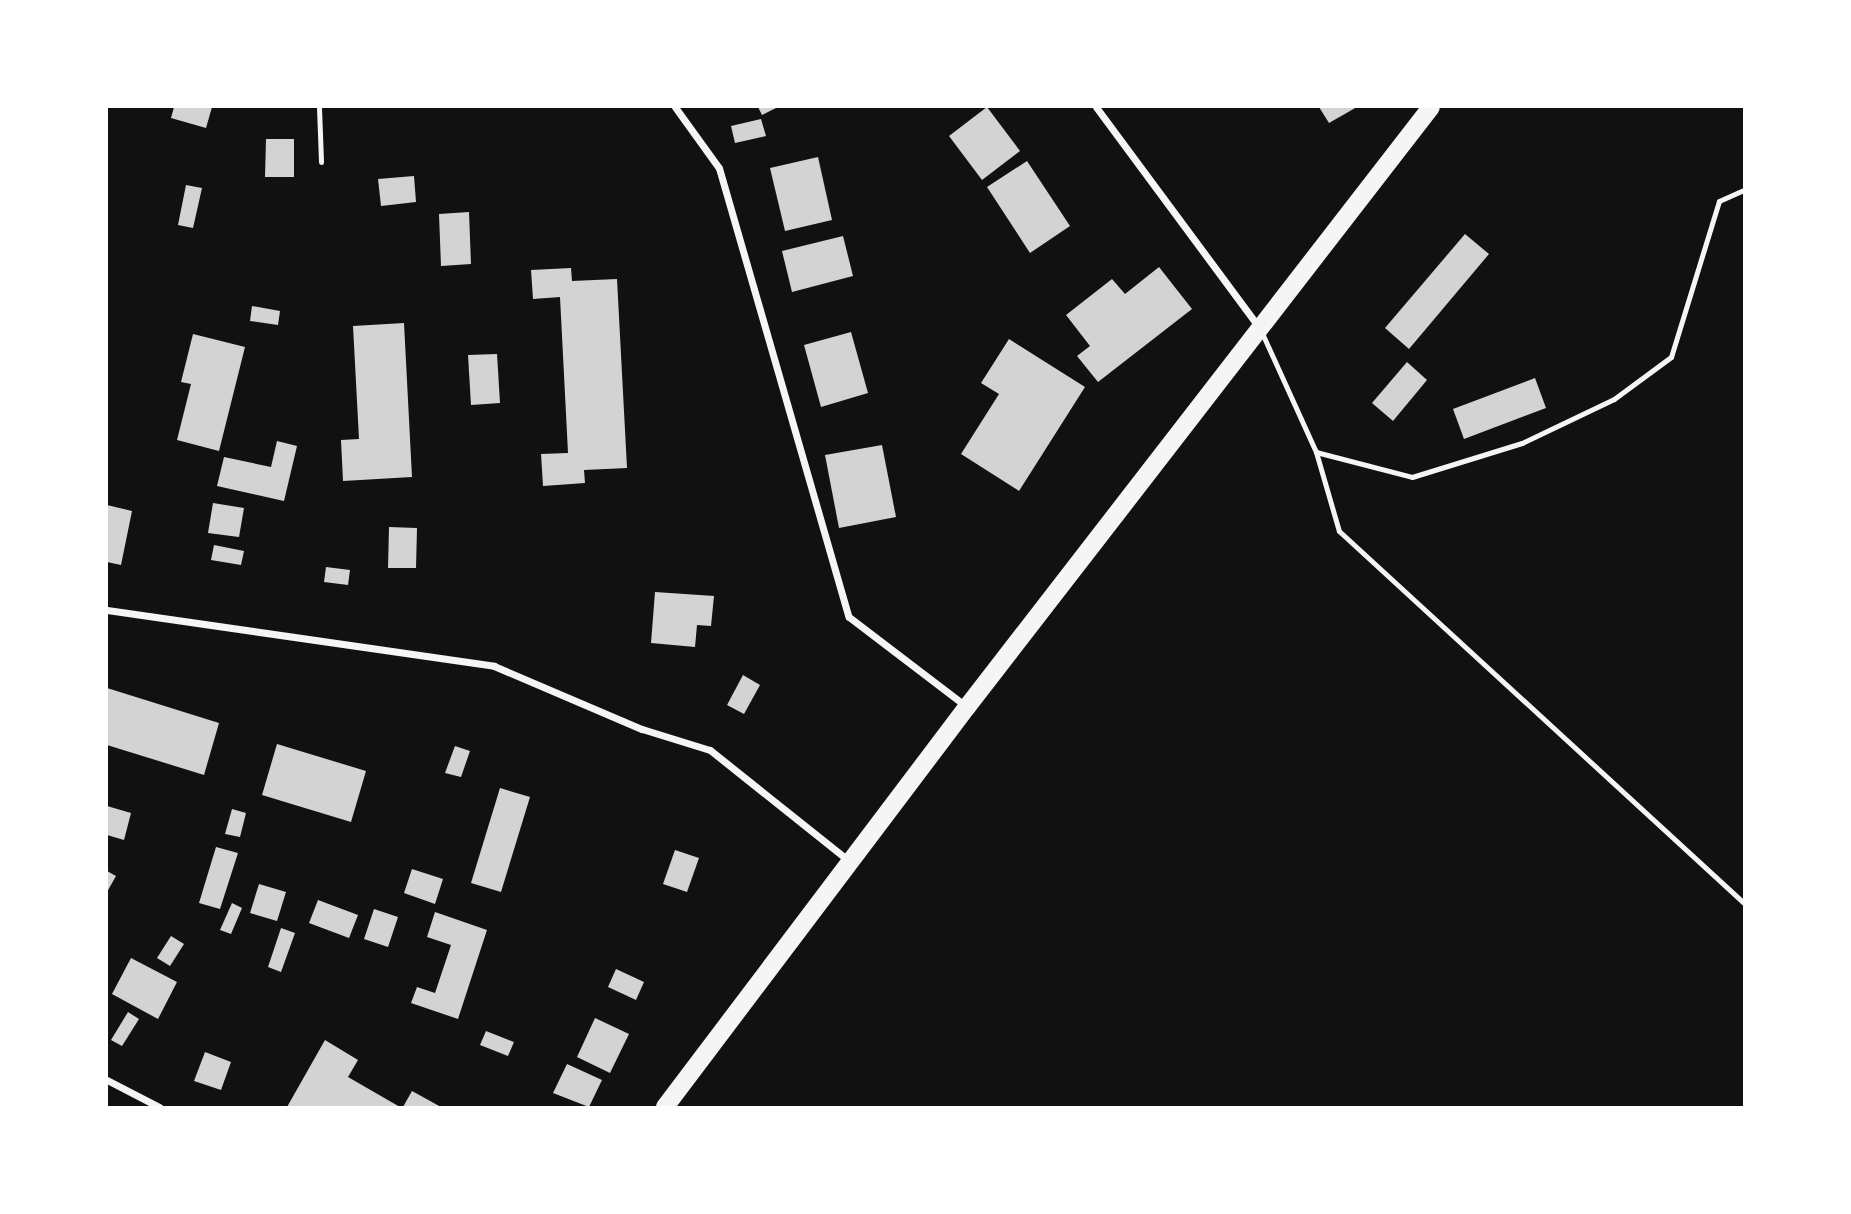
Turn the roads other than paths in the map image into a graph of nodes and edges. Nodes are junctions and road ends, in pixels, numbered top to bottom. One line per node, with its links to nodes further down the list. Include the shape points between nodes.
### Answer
1 (319, 107): 5 (lane)
2 (675, 107): 10 (street, via 719,168 849,617)
3 (1096, 107): 7 (street)
4 (1432, 107): 7 (main road)
5 (321, 162)
6 (1744, 190): 8 (lane, via 1719,201 1671,357 1614,399 1522,443 1412,477)
7 (1261, 330): 8 (lane); 10 (main road)
8 (1316, 452): 12 (lane, via 1339,531)
9 (107, 610): 11 (street, via 494,666 642,729 710,750)
10 (967, 707): 11 (main road)
11 (852, 863): 15 (main road)
12 (1744, 903)
13 (107, 1080): 14 (street)
14 (159, 1107)
15 (666, 1107)

